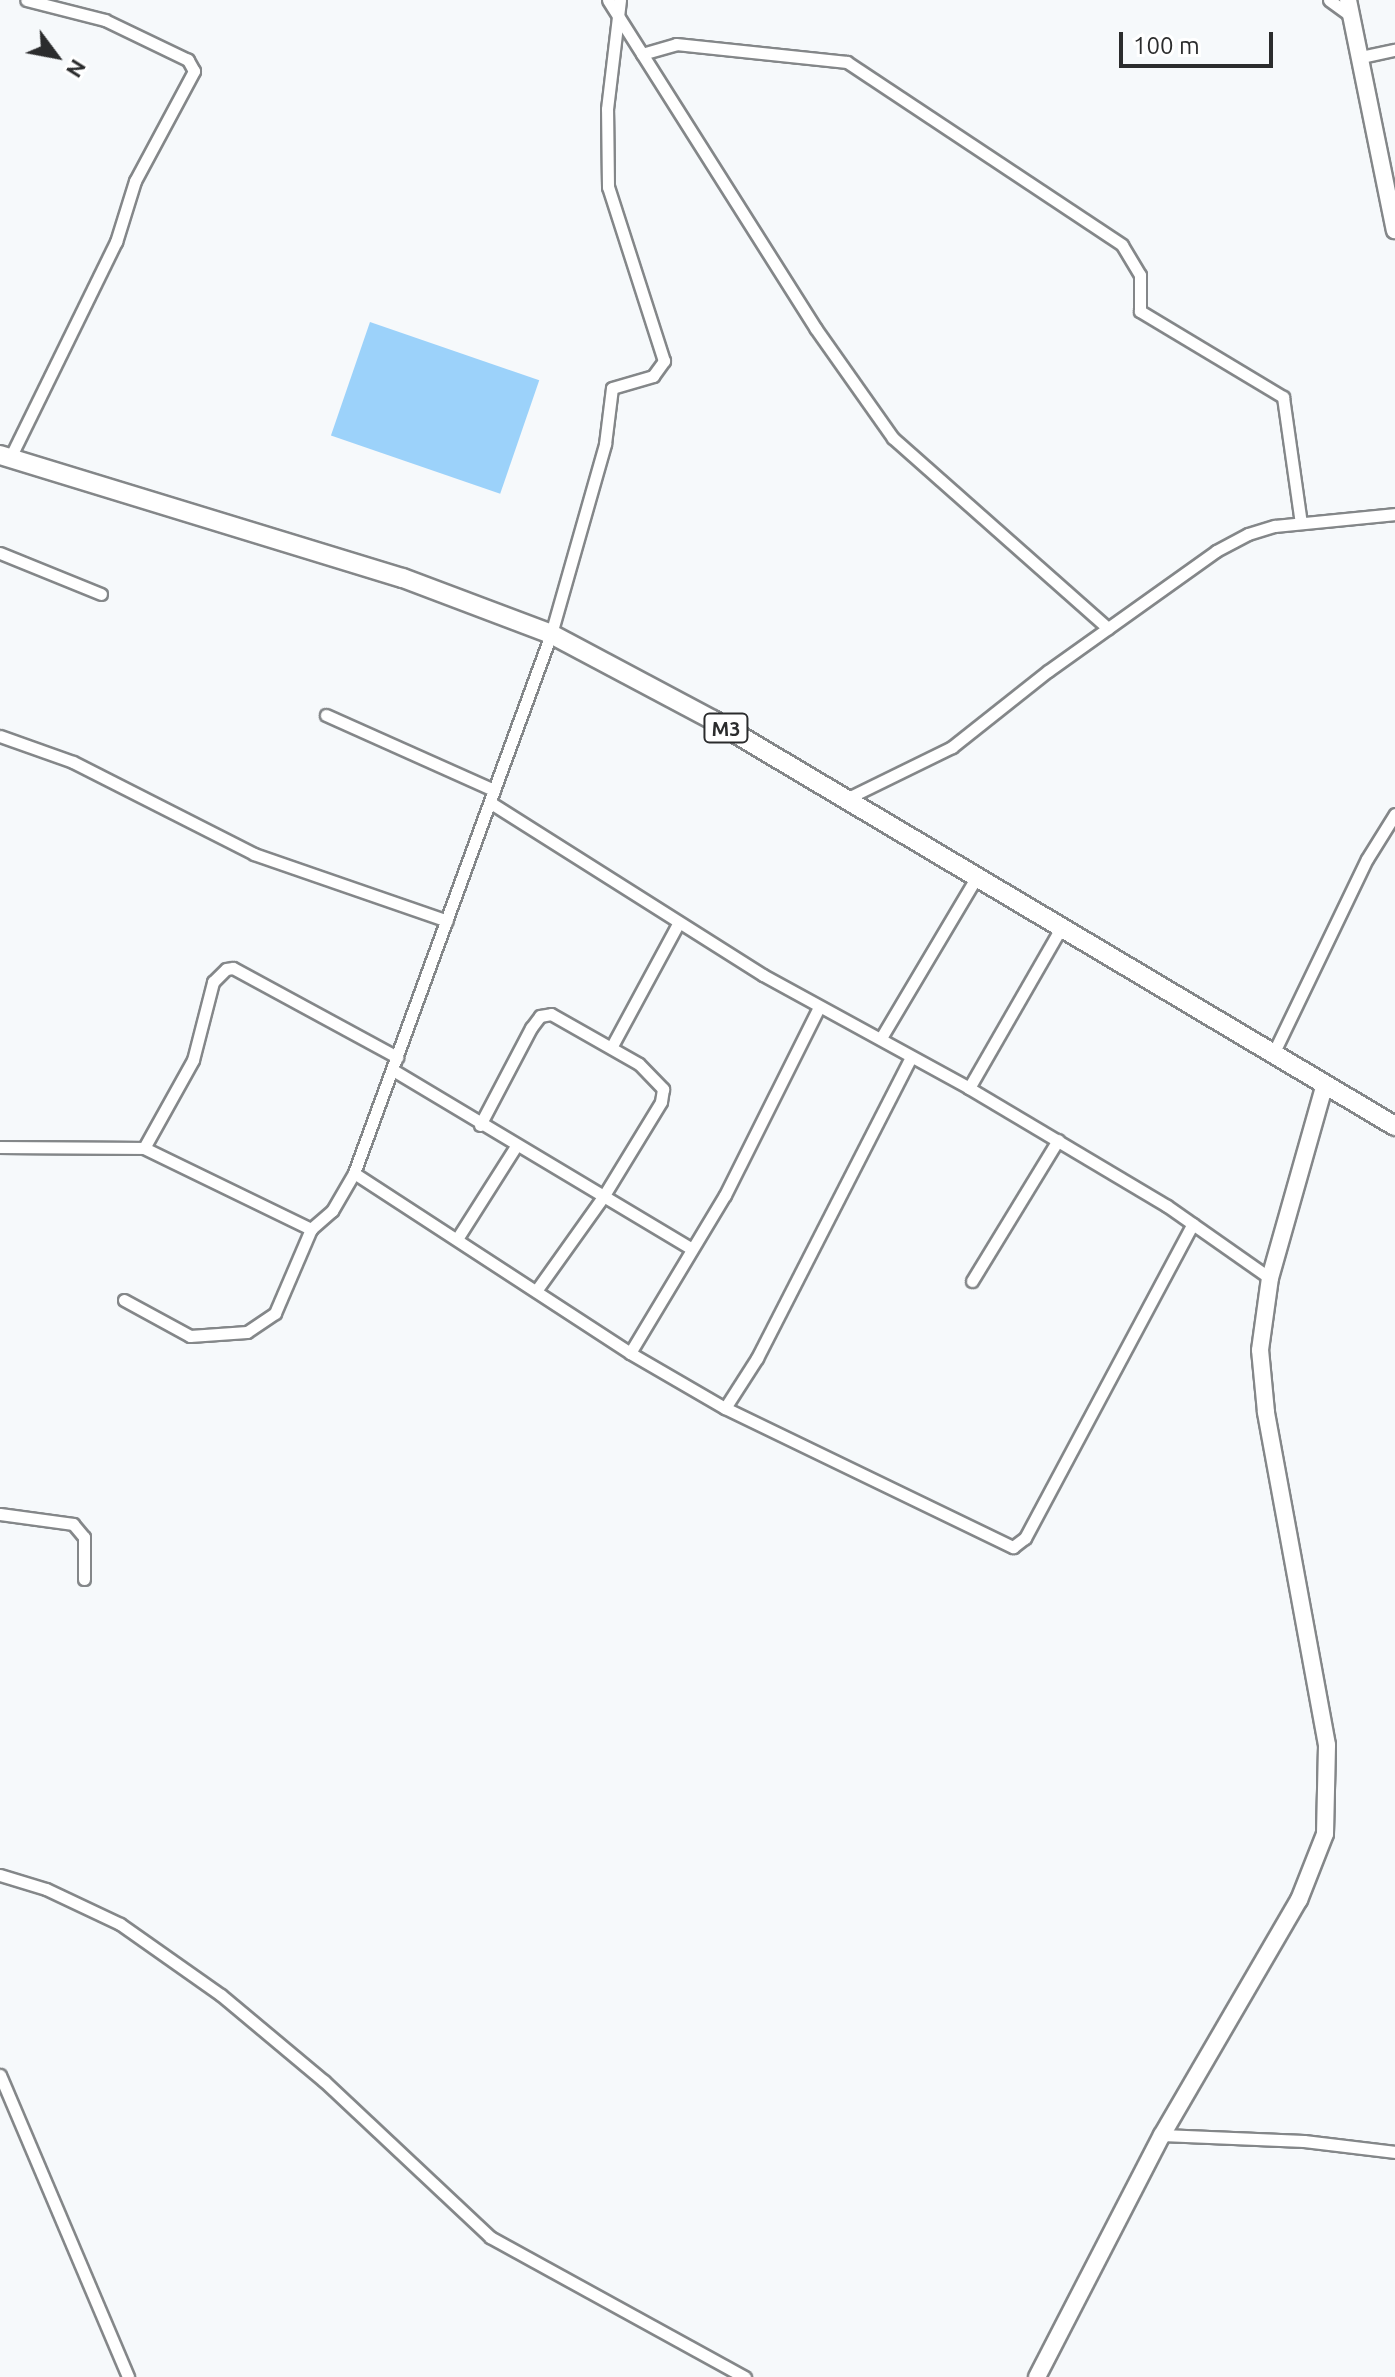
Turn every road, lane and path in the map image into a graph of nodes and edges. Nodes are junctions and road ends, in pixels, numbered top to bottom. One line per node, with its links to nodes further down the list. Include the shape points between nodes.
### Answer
1 (26, 0): 12 (street, via 105,20 188,60 194,71 135,181 116,242)
2 (608, 0): 6 (street)
3 (620, 0): 6 (street)
4 (1329, 0): 7 (street)
5 (1348, 0): 7 (street)
6 (617, 15): 9 (street); 18 (street, via 607,109 608,187 664,361 653,376 612,388 599,468)
7 (1352, 17): 10 (street)
8 (1395, 50): 10 (street)
9 (642, 54): 14 (street, via 676,44 847,62 1122,245 1140,275 1140,311 1283,397); 17 (street, via 816,329 907,456)
10 (1361, 57): 11 (street)
11 (1395, 230)
12 (5, 457): 18 (main road, M3, via 403,578)
13 (1395, 514): 14 (street)
14 (1301, 523): 17 (street, via 1248,534 1216,551)
15 (0, 553): 16 (street)
16 (101, 594)
17 (1108, 628): 22 (street, via 952,747)
18 (551, 634): 21 (street); 22 (main road, M3, via 661,690)
19 (326, 715): 21 (street)
20 (0, 736): 26 (street, via 73,762 254,854)
21 (494, 790): 23 (street)
22 (846, 799): 25 (main road, M3)
23 (491, 803): 26 (street); 27 (street)
24 (1395, 814): 32 (street, via 1367,859)
25 (976, 878): 28 (main road, M3); 30 (street)
26 (447, 921): 33 (street)
27 (678, 924): 29 (street); 31 (street)
28 (1061, 928): 32 (main road, M3); 37 (street)
29 (819, 1007): 30 (street); 49 (street)
30 (881, 1038): 34 (street)
31 (612, 1046): 38 (street, via 560,1018 540,1016); 45 (street, via 658,1079 663,1089 661,1102)
32 (1273, 1054): 36 (main road, M3)
33 (397, 1057): 35 (street); 43 (street, via 233,968 226,969 213,982 193,1060)
34 (911, 1057): 37 (street); 55 (street, via 757,1358)
35 (393, 1070): 38 (street); 44 (street)
36 (1325, 1084): 39 (main road, M3); 50 (street)
37 (969, 1088): 40 (street)
38 (480, 1125): 41 (street)
39 (1395, 1126)
40 (1058, 1140): 46 (street); 51 (street)
41 (516, 1146): 45 (street); 48 (street)
42 (0, 1147): 43 (street)
43 (144, 1148): 47 (street)
44 (354, 1173): 47 (street, via 332,1211); 48 (street)
45 (603, 1197): 49 (street); 52 (street)
46 (1193, 1224): 50 (street); 55 (street, via 1025,1538 1013,1547)
47 (311, 1229): 53 (street, via 275,1313 247,1332 190,1336)
48 (457, 1239): 52 (street)
49 (692, 1249): 54 (street)
50 (1270, 1278): 60 (street, via 1262,1381 1327,1745 1325,1834 1299,1900)
51 (972, 1281)
52 (536, 1291): 54 (street)
53 (124, 1300)
54 (630, 1353): 55 (street)
55 (725, 1408)
56 (0, 1514): 57 (street, via 73,1524 84,1537)
57 (84, 1579)
58 (0, 1875): 63 (street, via 46,1889 120,1924 221,1995 324,2081 490,2237)
59 (0, 2075): 62 (street)
60 (1162, 2135): 61 (street, via 1304,2141); 64 (street)
61 (1395, 2152)
62 (128, 2377)
63 (745, 2377)
64 (1037, 2377)

